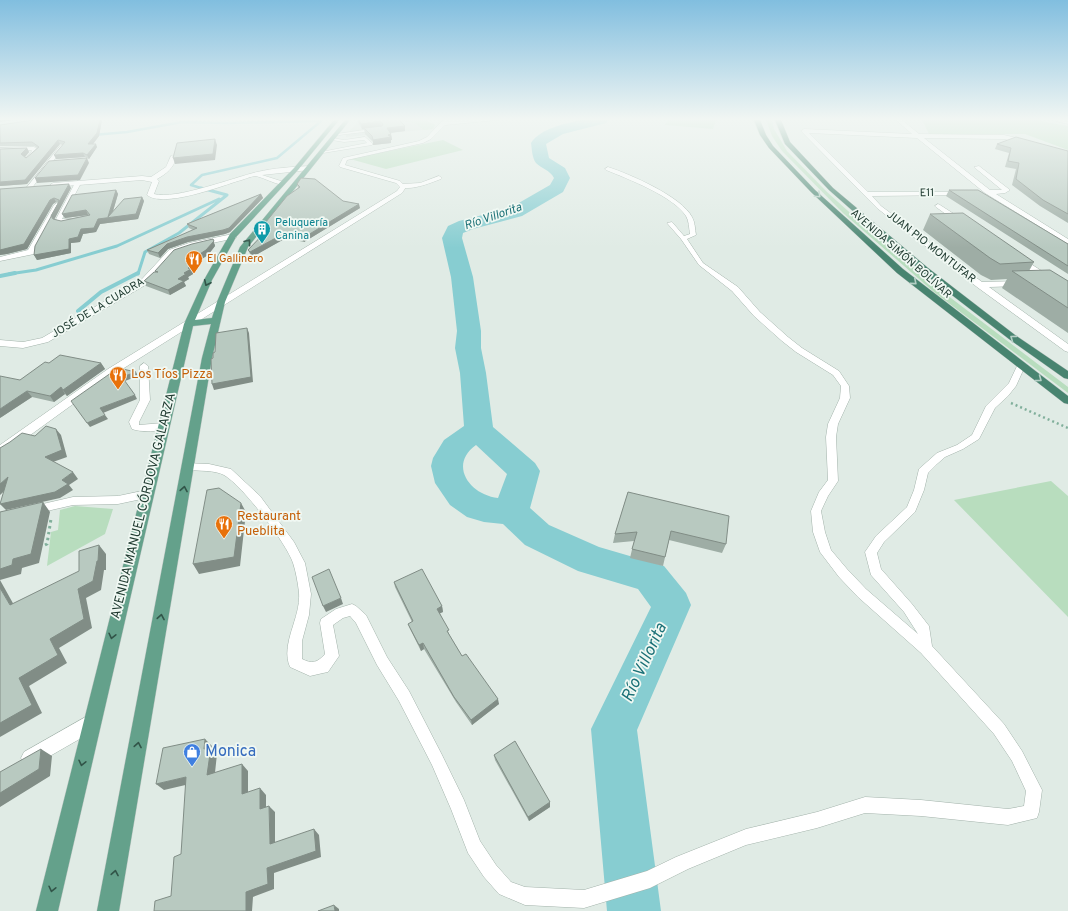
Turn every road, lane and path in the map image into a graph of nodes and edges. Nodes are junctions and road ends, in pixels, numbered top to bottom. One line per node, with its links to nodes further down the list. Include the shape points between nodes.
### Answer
1 (49, 162): 20 (lane)
2 (173, 163): 16 (street, via 163,173)
3 (301, 163): 11 (main road, AVENIDA MANUEL CÓRDOVA GALARZA)
4 (314, 163): 12 (main road)
5 (343, 163): 19 (street, via 342,166 398,182)
6 (787, 163): 43 (highway, AVENIDA SIMÓN BOLÍVAR, one-way to 43, via 905,275)
7 (806, 163): 44 (highway, AVENIDA SIMÓN BOLÍVAR, one-way to 7, via 1012,337 925,270 831,189)
8 (835, 163): 22 (street, JUAN PIO MONTUFAR)
9 (951, 163): 21 (street)
10 (977, 167): 21 (street, E11, via 1007,190)
11 (296, 168): 12 (street); 14 (street); 18 (main road, AVENIDA MANUEL CÓRDOVA GALARZA)
12 (310, 168): 37 (main road, one-way to 12, via 244,247)
13 (608, 169): 29 (lane, via 661,193 683,209 690,217 693,235)
14 (248, 176): 16 (street, via 163,198 150,195 156,181); 18 (street, via 269,178)
15 (439, 178): 19 (lane, via 422,185)
16 (152, 179): 17 (street)
17 (78, 183): 20 (street); 25 (lane, via 58,221)
18 (282, 183): 28 (main road, AVENIDA MANUEL CÓRDOVA GALARZA)
19 (402, 186): 37 (street, via 400,192)
20 (25, 188)
21 (988, 192): 22 (street, E11); 30 (street)
22 (866, 194): 35 (street, JUAN PIO MONTUFAR)
23 (57, 205): 32 (street, via 31,252)
24 (938, 206): 27 (street)
25 (76, 220)
26 (670, 223): 29 (lane)
27 (971, 227)
28 (233, 236): 39 (main road, AVENIDA MANUEL CÓRDOVA GALARZA, one-way to 39, via 208,280); 40 (street, JOSÉ DE LA CUADRA, via 174,251 138,286 45,340 21,346)
29 (683, 238): 55 (lane, via 701,264 735,289 772,328 799,350 836,373 845,386 845,398 832,424 833,481 816,511 819,532 826,552 842,573 897,625)
30 (1068, 242)
31 (1010, 253): 34 (street)
32 (0, 258)
33 (1068, 280): 34 (street)
34 (1051, 281): 35 (street); 36 (street)
35 (980, 285): 41 (street, JUAN PIO MONTUFAR)
36 (1068, 292)
37 (221, 302): 38 (main road); 39 (street)
38 (216, 320): 39 (main road); 50 (main road)
39 (189, 326): 47 (main road, AVENIDA MANUEL CÓRDOVA GALARZA); 49 (street, via 88,388)
40 (0, 343)
41 (1068, 349)
42 (144, 366): 47 (lane, via 145,400 134,422 135,427 141,429)
43 (1021, 366): 45 (lane, via 1013,384); 46 (highway, AVENIDA SIMÓN BOLÍVAR, one-way to 46)
44 (1068, 376)
45 (999, 398): 48 (path); 55 (lane, via 976,437 942,455 924,472 911,509 880,539 871,552 875,570 924,630)
46 (1068, 401)
47 (163, 426): 51 (main road, AVENIDA MANUEL CÓRDOVA GALARZA)
48 (1068, 428)
49 (0, 451)
50 (188, 466): 55 (lane, via 226,472 256,499 290,545 299,563 305,594 303,615 295,641 295,663 310,670 324,667 332,656 326,623 340,613 352,610 361,619 438,760 474,846 505,888 525,896 584,899 650,879 746,837 865,806 921,808 1008,817 1031,812 1034,790 1017,756 999,729); 59 (main road, one-way to 50)
51 (147, 494): 52 (lane, via 118,500 72,501); 56 (main road, AVENIDA MANUEL CÓRDOVA GALARZA, one-way to 56)
52 (54, 505): 53 (lane); 54 (path)
53 (21, 513)
54 (45, 545)
55 (926, 648)
56 (91, 723): 57 (street); 58 (main road, AVENIDA MANUEL CÓRDOVA GALARZA, one-way to 58)
57 (13, 768)
58 (47, 911)
59 (108, 911)

